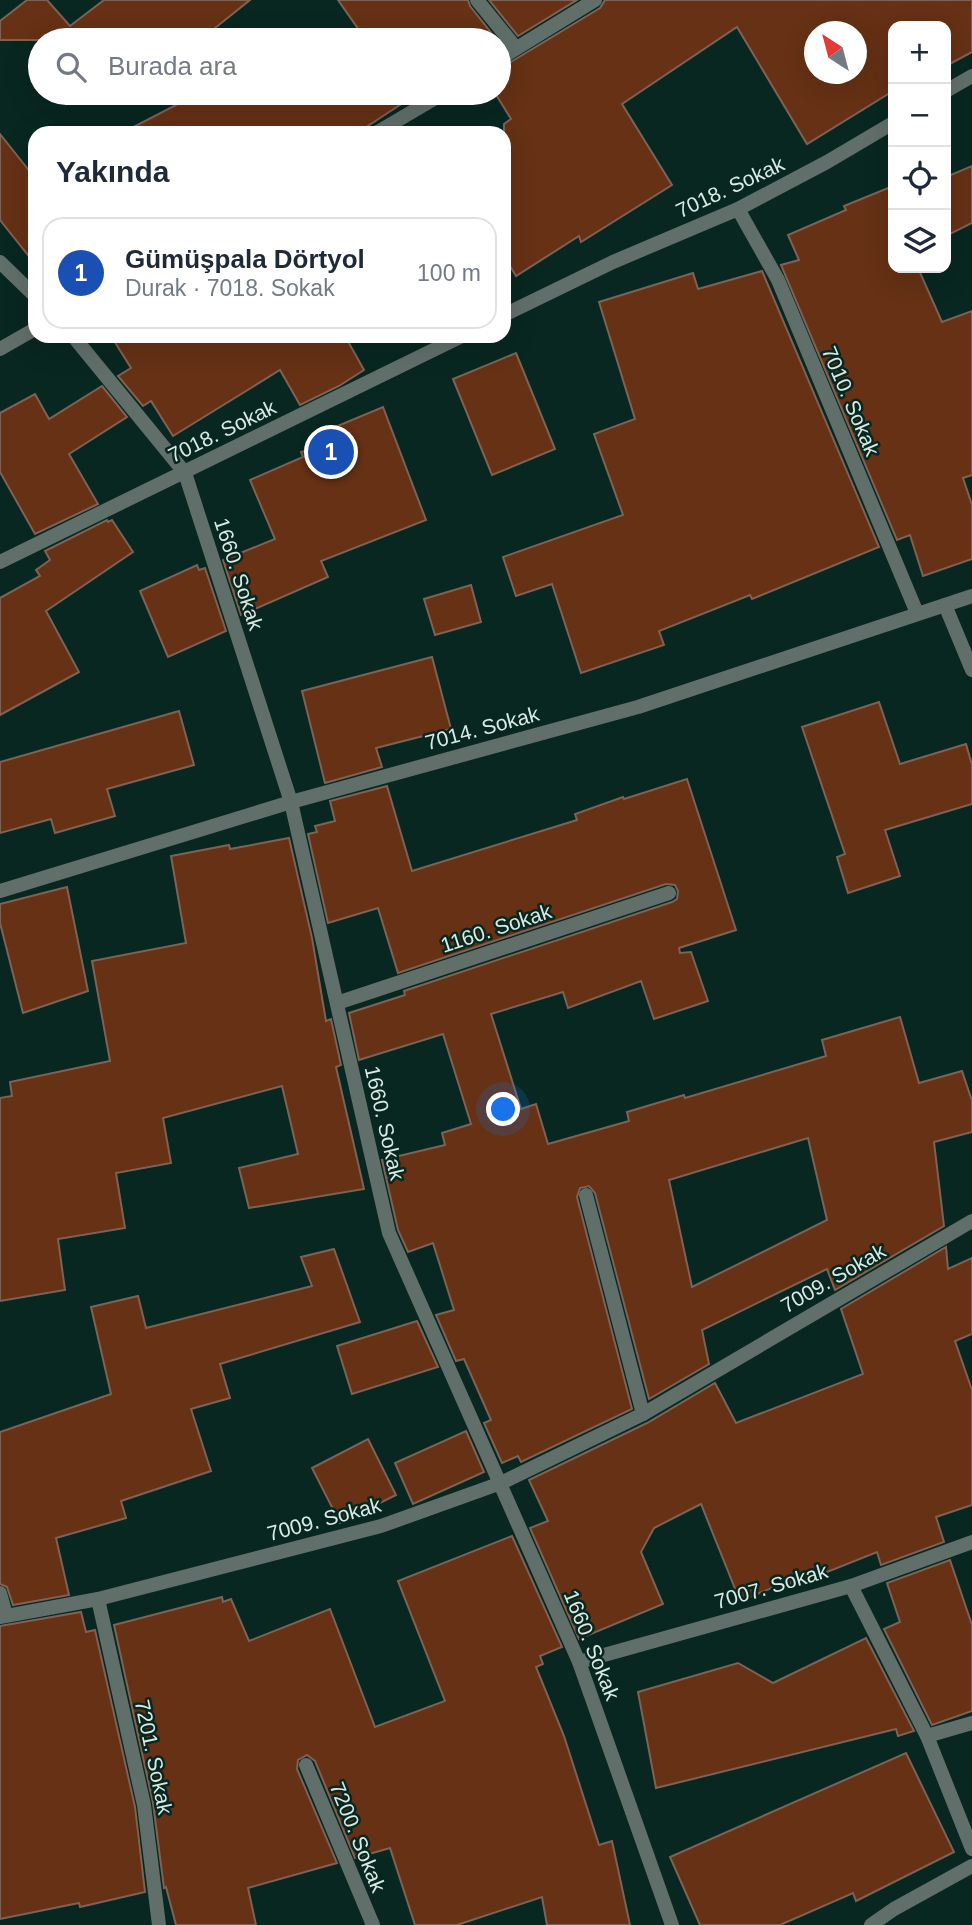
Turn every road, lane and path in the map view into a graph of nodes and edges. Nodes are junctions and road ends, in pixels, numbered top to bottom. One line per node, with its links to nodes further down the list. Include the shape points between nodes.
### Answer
1 (477, 0): 3 (street)
2 (595, 0): 5 (street)
3 (500, 28)
4 (511, 42): 5 (street)
5 (516, 48): 6 (street)
6 (511, 51)
7 (972, 76): 8 (street)
8 (951, 88)
9 (424, 105): 10 (street)
10 (388, 126)
11 (888, 126): 12 (street, 7018. Sokak)
12 (738, 209): 15 (street, 7018. Sokak, via 613,262); 24 (street, 7010. Sokak, via 778,279)
13 (0, 262): 14 (street)
14 (28, 289)
15 (511, 313)
16 (28, 333): 19 (street)
17 (79, 343): 20 (street, 1660. Sokak)
18 (448, 343): 20 (street, 7018. Sokak)
19 (0, 349)
20 (185, 473): 21 (street, 7018. Sokak); 26 (street, 1660. Sokak)
21 (0, 562)
22 (972, 596): 23 (street, 7014. Sokak)
23 (945, 605): 24 (street, 7014. Sokak); 25 (street)
24 (917, 613): 26 (street, 7014. Sokak, via 638,707)
25 (972, 670)
26 (291, 802): 27 (street, 7014. Sokak); 29 (street, 1660. Sokak)
27 (0, 891)
28 (668, 893): 29 (street, 1160. Sokak)
29 (337, 1003): 33 (street, 1660. Sokak, via 389,1233)
30 (586, 1195): 32 (street)
31 (972, 1222): 32 (street, 7009. Sokak)
32 (643, 1414): 33 (street, 7009. Sokak)
33 (501, 1483): 37 (street, 7009. Sokak, via 381,1526); 39 (street, 1660. Sokak)
34 (972, 1542): 35 (street, 7007. Sokak)
35 (851, 1586): 39 (street, 7007. Sokak); 41 (street)
36 (0, 1593): 38 (street)
37 (99, 1599): 38 (street, 7009. Sokak); 45 (street, 7201. Sokak, via 144,1805)
38 (3, 1616)
39 (579, 1661): 47 (street, 1660. Sokak)
40 (972, 1723): 41 (street)
41 (927, 1736): 43 (street)
42 (306, 1765): 46 (street, 7200. Sokak)
43 (972, 1849)
44 (972, 1866): 48 (street)
45 (159, 1925)
46 (373, 1925)
47 (672, 1925)
48 (871, 1925)

